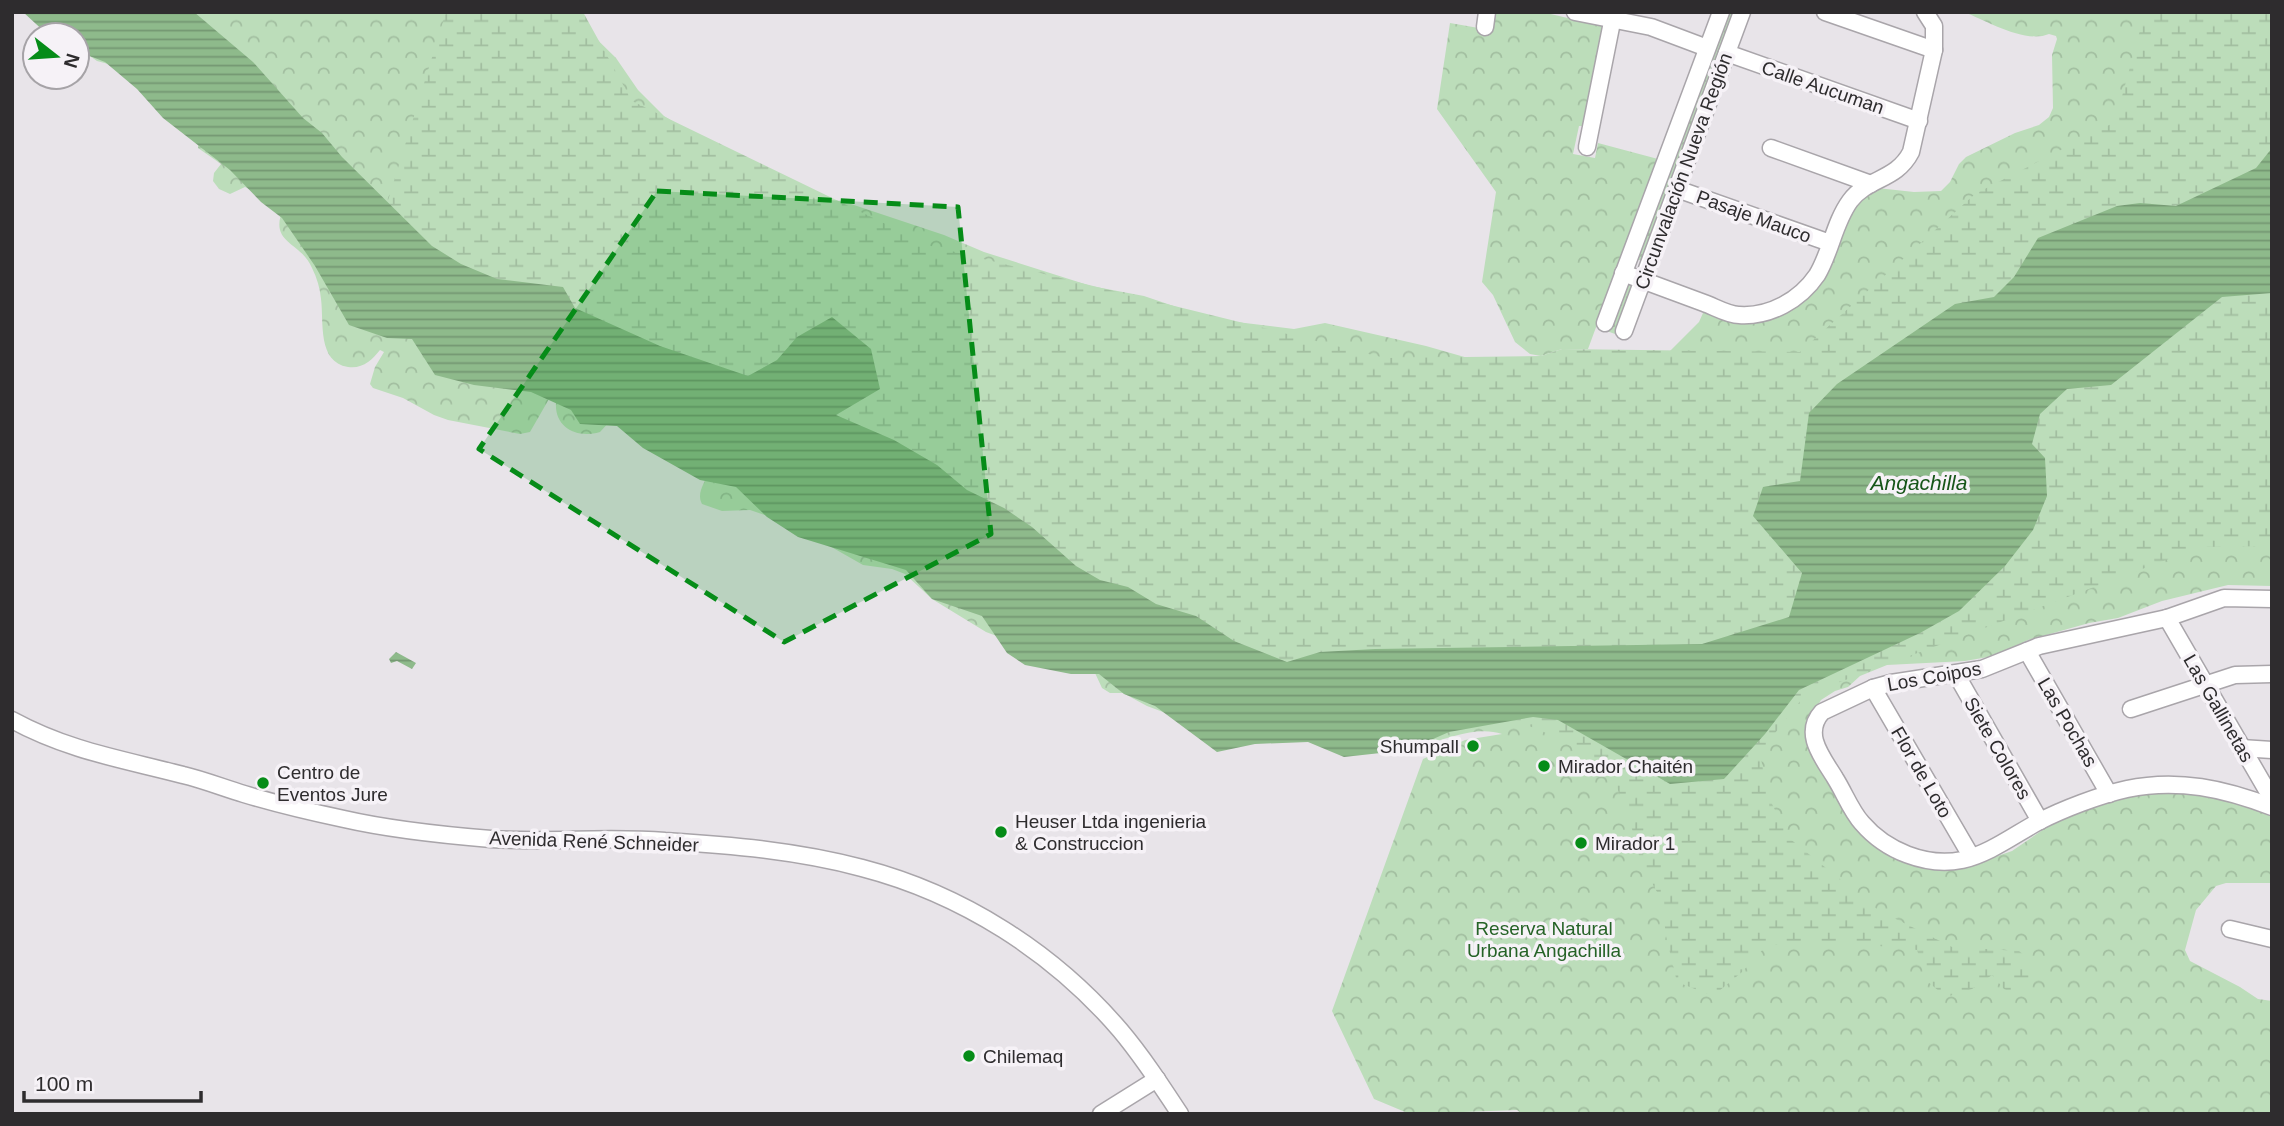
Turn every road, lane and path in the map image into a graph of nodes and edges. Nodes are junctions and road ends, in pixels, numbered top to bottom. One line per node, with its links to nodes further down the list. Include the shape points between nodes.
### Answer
1 (1575, 12): 6 (street)
2 (1721, 12): 7 (street, Circunvalación Nueva Región)
3 (1742, 12): 9 (street, Circunvalación Nueva Región)
4 (1825, 12): 8 (street)
5 (1925, 12): 8 (street, via 1934,26)
6 (1613, 16): 7 (street); 11 (street)
7 (1707, 48): 16 (street, Circunvalación Nueva Región)
8 (1934, 50): 10 (street)
9 (1727, 53): 10 (street, Calle Aucuman); 14 (street, Circunvalación Nueva Región)
10 (1919, 121): 13 (street, via 1904,165)
11 (1587, 147)
12 (1772, 148): 13 (street)
13 (1871, 184): 15 (street, via 1851,200)
14 (1677, 189): 15 (street, Pasaje Mauco); 17 (street, Circunvalación Nueva Región)
15 (1830, 243): 17 (street, via 1818,272 1797,297 1760,314 1736,316)
16 (1623, 273): 17 (street); 18 (street, Circunvalación Nueva Región)
17 (1643, 281): 19 (street, Circunvalación Nueva Región)
18 (1605, 323)
19 (1623, 331)
20 (2272, 599): 21 (street, Los Coipos, via 2224,598)
21 (2167, 618): 22 (street, Los Coipos); 25 (street, Las Gallinetas)
22 (2027, 651): 23 (street, Los Coipos); 31 (street, Las Pochas)
23 (1956, 674): 26 (street, Los Coipos); 34 (street, Siete Colores)
24 (2272, 674): 25 (street, via 2235,675)
25 (2204, 684): 27 (street); 29 (street, Las Gallinetas)
26 (1873, 688): 35 (street, Flor de Loto); 35 (street, Los Coipos, via 1822,712 1812,734 1861,823 1888,846 1924,859 1951,861)
27 (2131, 709)
28 (12, 720): 38 (street, Avenida René Schneider, via 93,754 357,822 495,839 676,842 803,855 892,877 977,914 1054,965 1120,1030)
29 (2241, 748): 30 (street); 32 (street, Las Gallinetas)
30 (2272, 750)
31 (2109, 794): 33 (street, Los Coipos, via 2163,784 2193,785 2242,795); 34 (street, Los Coipos)
32 (2272, 799)
33 (2272, 807)
34 (2040, 821): 35 (street, Los Coipos)
35 (1971, 856)
36 (2230, 929): 37 (street)
37 (2272, 939)
38 (1157, 1079): 39 (street); 40 (street, Avenida René Schneider)
39 (1101, 1114)
40 (1180, 1114)

